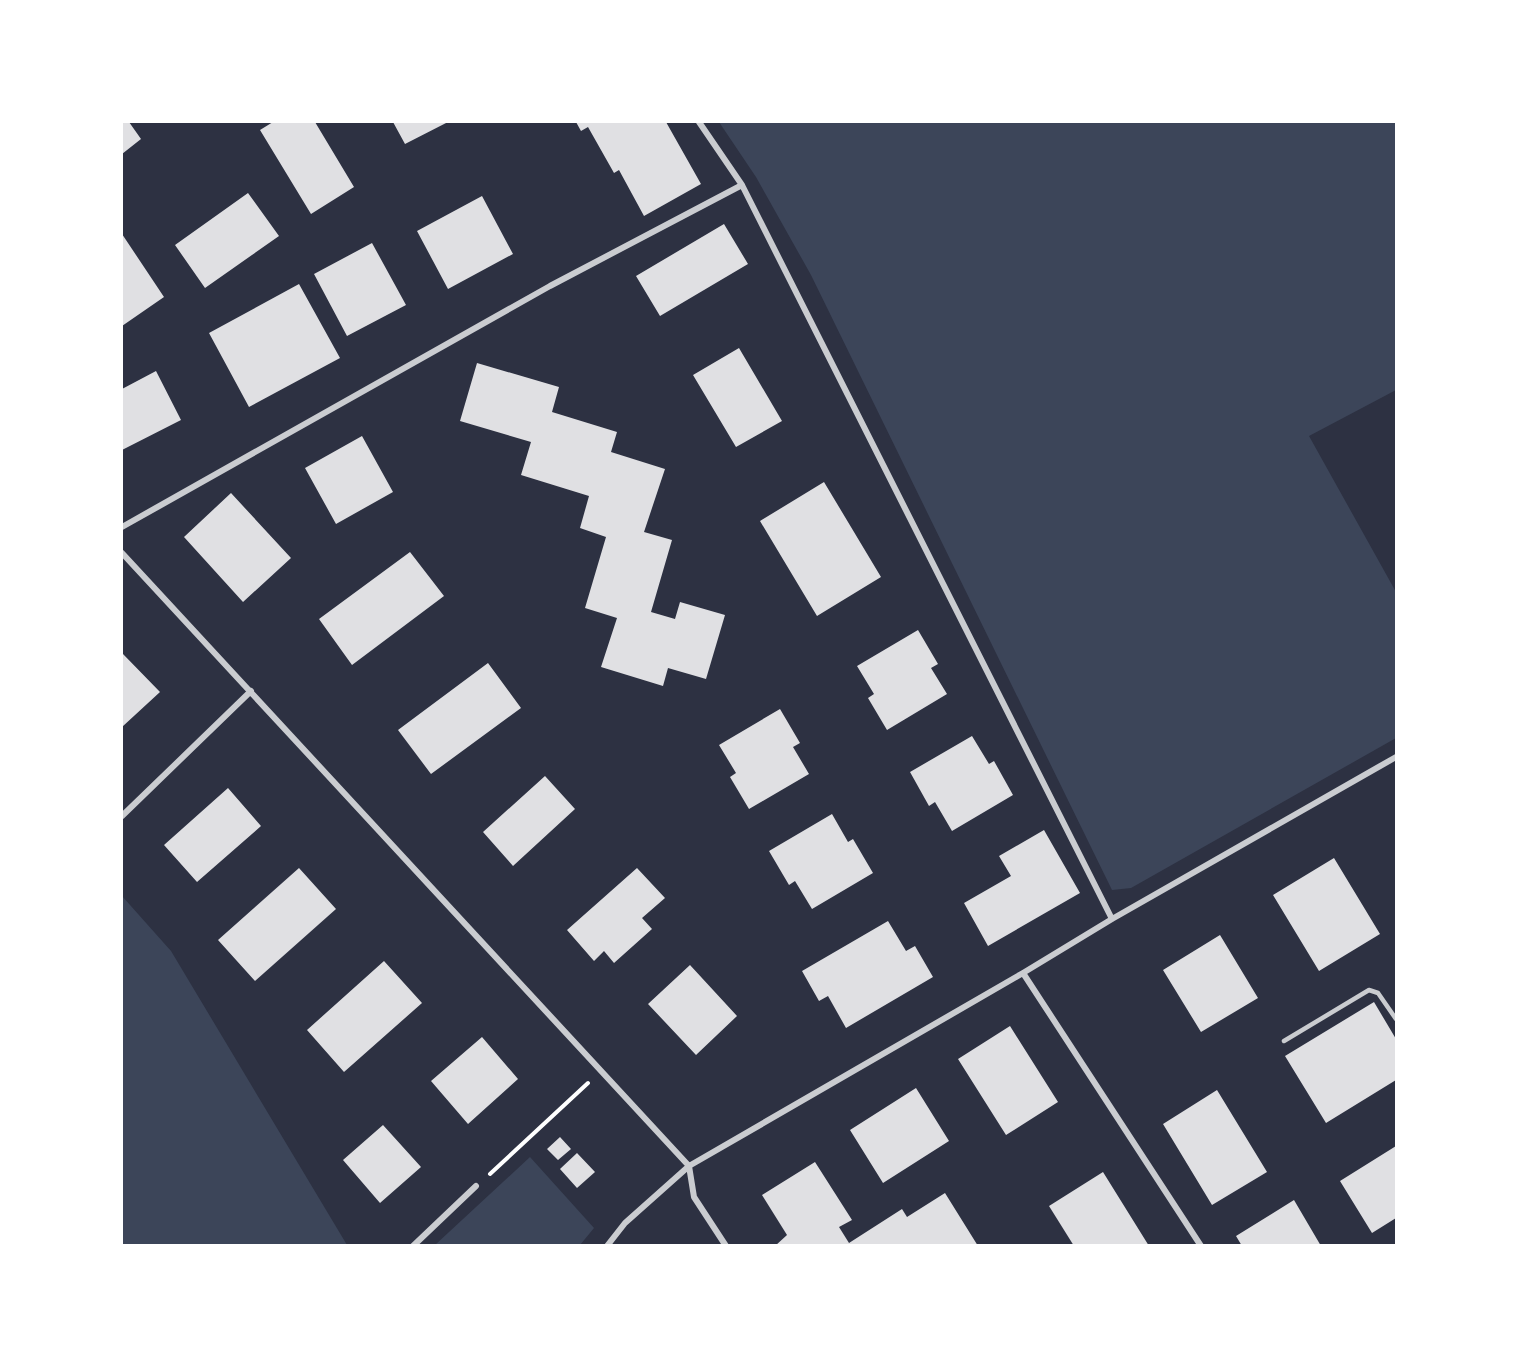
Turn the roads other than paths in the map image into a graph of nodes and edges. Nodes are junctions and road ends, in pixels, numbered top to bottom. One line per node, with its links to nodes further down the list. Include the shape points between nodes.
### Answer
1 (699, 122): 2 (street)
2 (742, 185): 3 (street, via 550,286); 8 (street)
3 (122, 527)
4 (122, 553): 5 (street)
5 (251, 691): 7 (street); 12 (street)
6 (1396, 757): 8 (street)
7 (122, 816)
8 (1112, 919): 9 (street)
9 (1023, 973): 12 (street); 17 (street)
10 (1396, 1019): 11 (lane, via 1378,993 1369,990)
11 (1284, 1041)
12 (689, 1166): 15 (street, via 625,1223); 16 (street, via 694,1197)
13 (476, 1186): 14 (street)
14 (413, 1245)
15 (607, 1245)
16 (726, 1245)
17 (1201, 1245)

